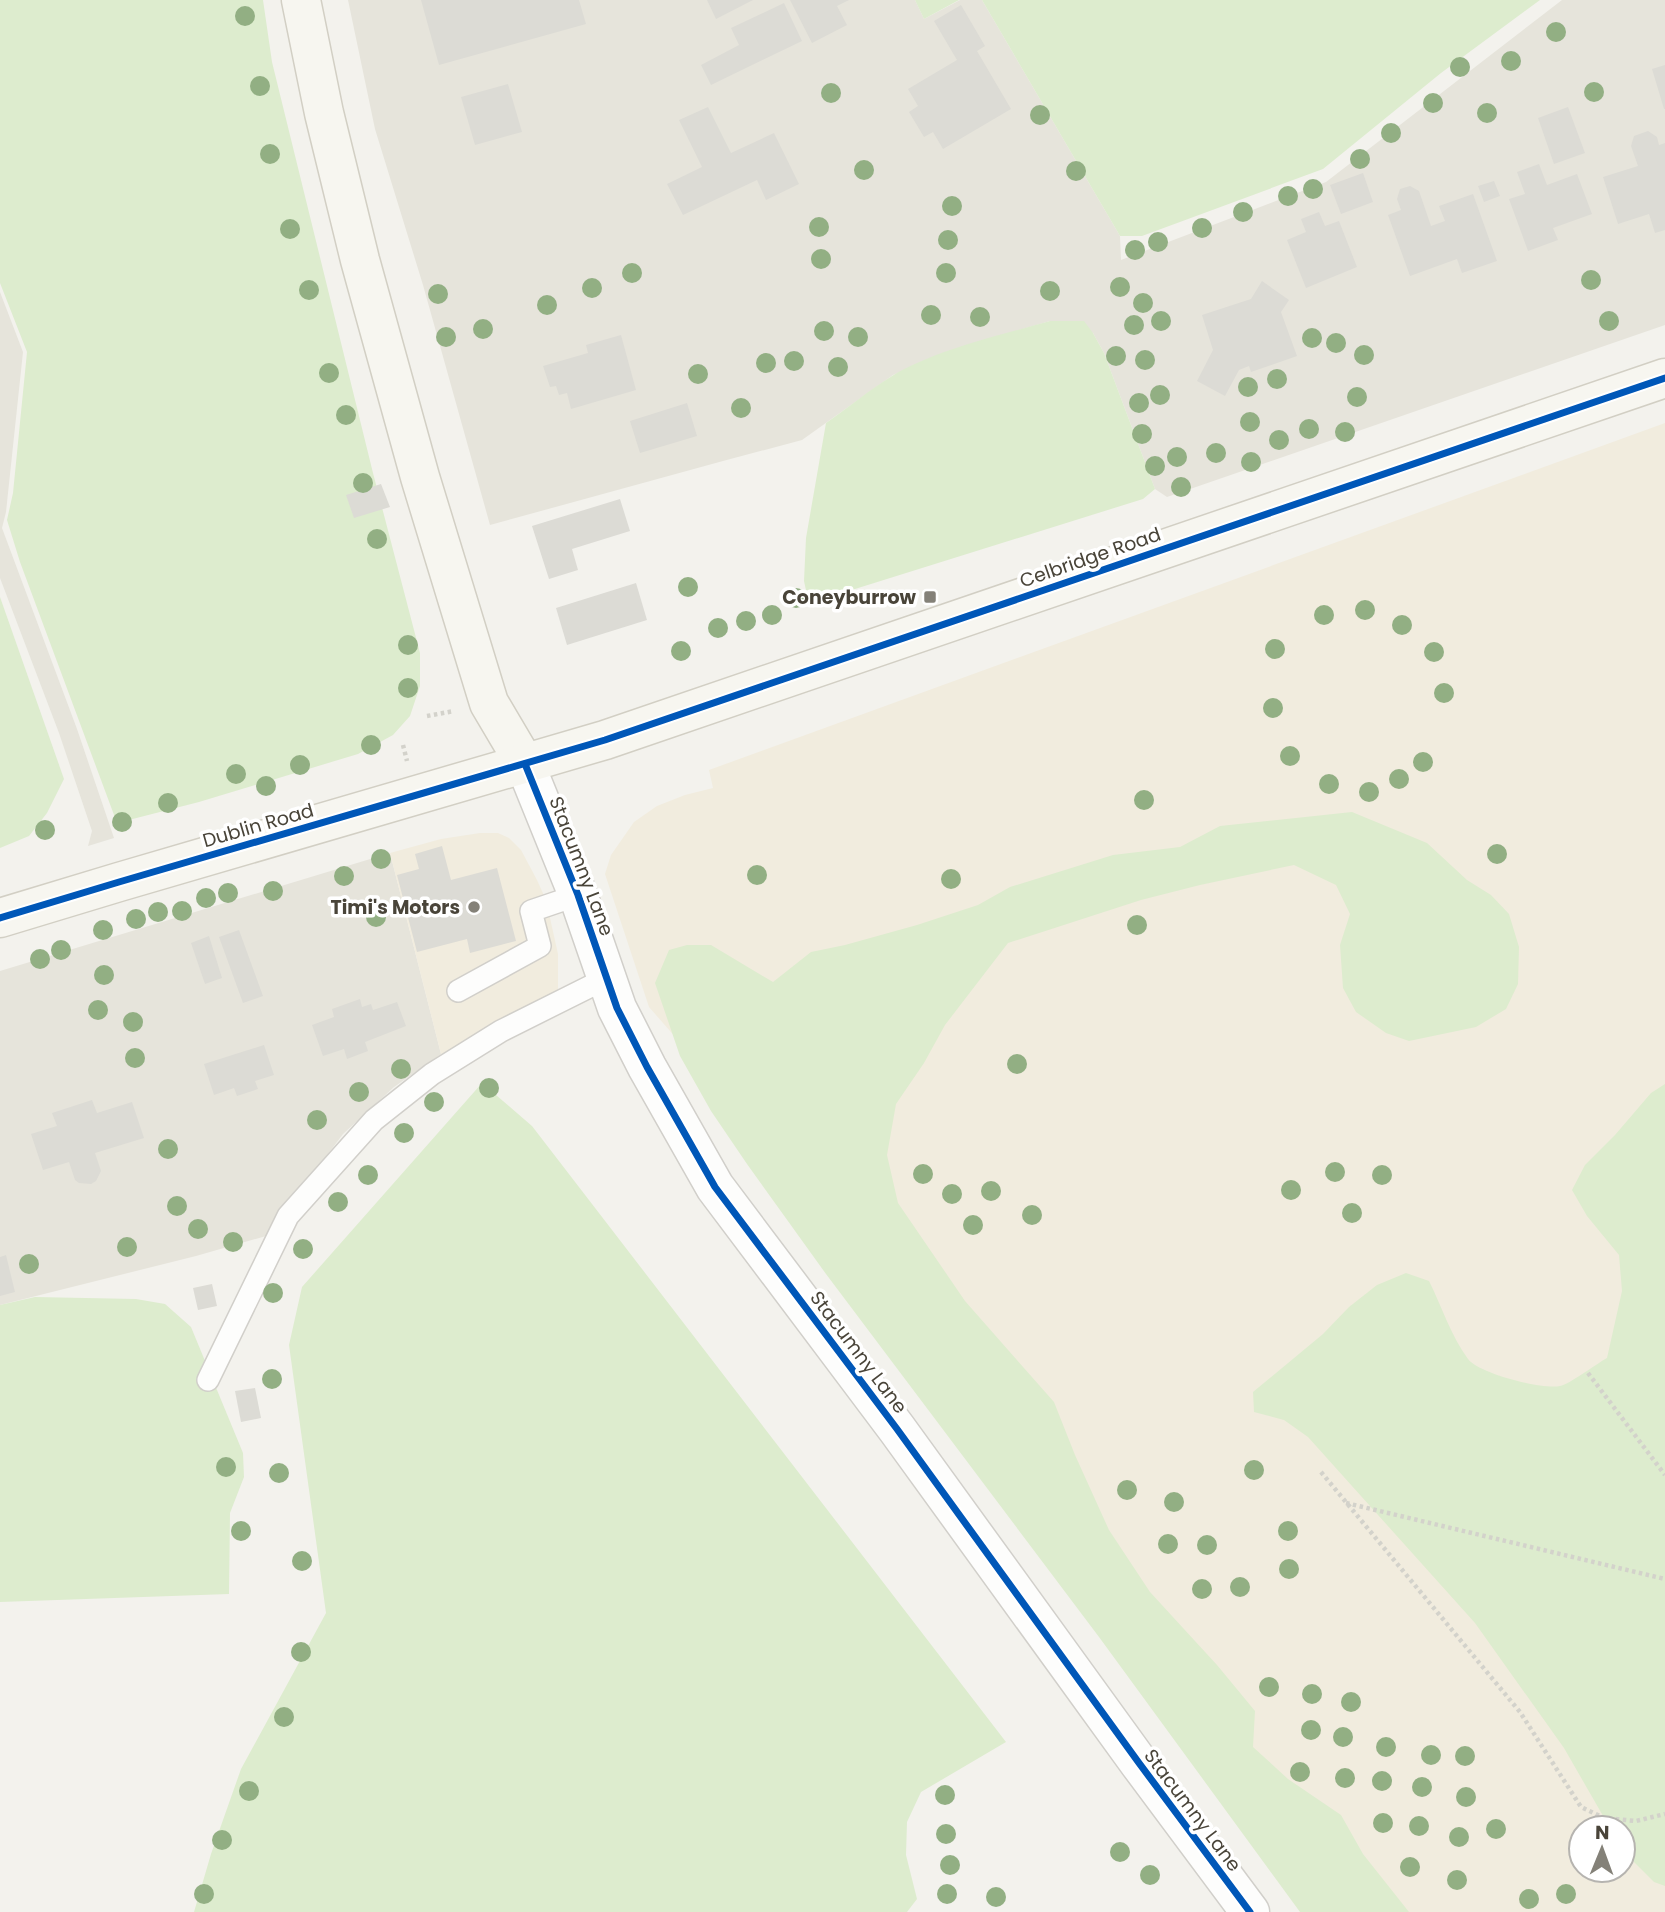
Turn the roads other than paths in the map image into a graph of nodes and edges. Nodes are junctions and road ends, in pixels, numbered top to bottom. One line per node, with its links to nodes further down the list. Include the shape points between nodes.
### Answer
1 (301, 0): 3 (main road, via 360,260 420,477 489,703)
2 (1665, 378): 3 (main road, Celbridge Road)
3 (525, 764): 4 (street, Stacumny Lane); 5 (main road, Dublin Road)
4 (578, 895): 6 (street, Stacumny Lane); 7 (lane, via 531,911 540,946)
5 (0, 918)
6 (607, 978): 8 (lane, via 500,1031 432,1074 374,1120 288,1216); 9 (street, Stacumny Lane, via 647,1067 715,1187)
7 (458, 991)
8 (208, 1380)
9 (1250, 1912)

